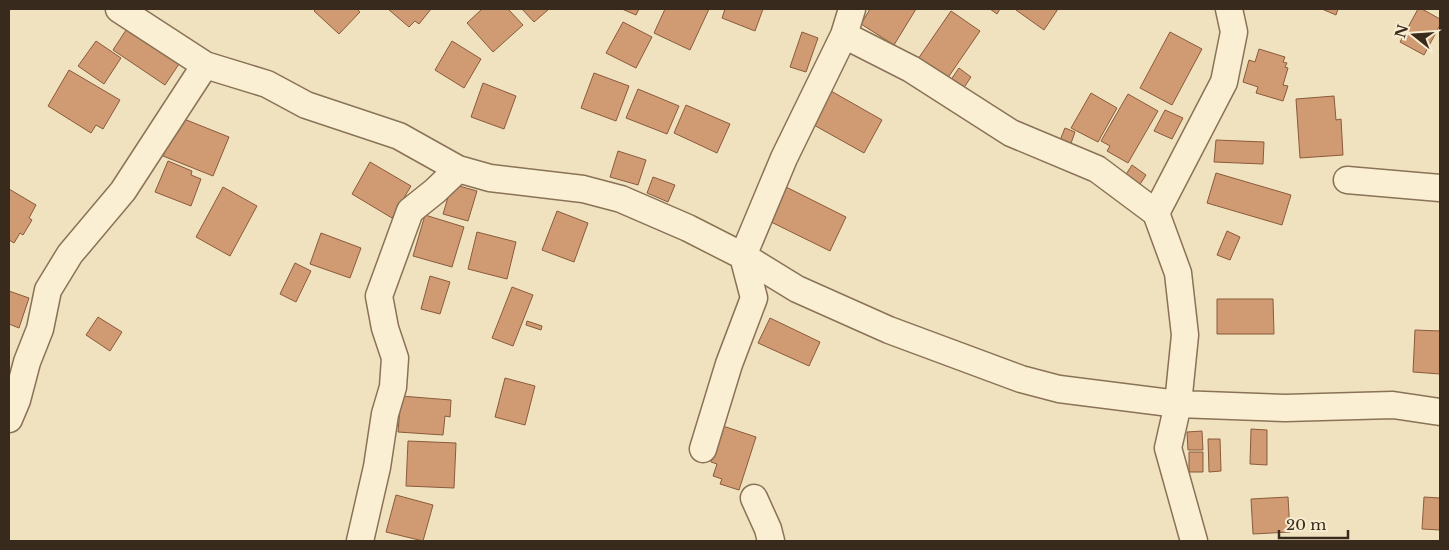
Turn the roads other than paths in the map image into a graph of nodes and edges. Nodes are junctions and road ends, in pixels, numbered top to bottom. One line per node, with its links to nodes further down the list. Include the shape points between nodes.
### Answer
1 (119, 9): 5 (street)
2 (852, 9): 4 (street)
3 (1229, 9): 9 (street, via 1234,32 1224,82)
4 (844, 35): 9 (street, via 911,69 1011,133 1097,169); 10 (street, via 784,158)
5 (205, 64): 6 (street, via 267,84 306,105 398,136); 13 (street, via 124,190 70,254 48,290 40,328)
6 (458, 169): 10 (street, via 490,178 582,189 621,199); 16 (street, via 410,212 379,296 395,358 393,388)
7 (1347, 180): 8 (street)
8 (1440, 188)
9 (1156, 213): 11 (street, via 1178,273 1185,334)
10 (743, 256): 11 (street, via 797,289 889,330 1020,379 1058,389); 14 (street, via 754,298 729,364)
11 (1178, 404): 12 (street, via 1285,408 1393,404); 18 (street, via 1168,448)
12 (1440, 412)
13 (9, 418)
14 (703, 449)
15 (754, 498): 17 (street)
16 (360, 541)
17 (771, 541)
18 (1194, 541)

